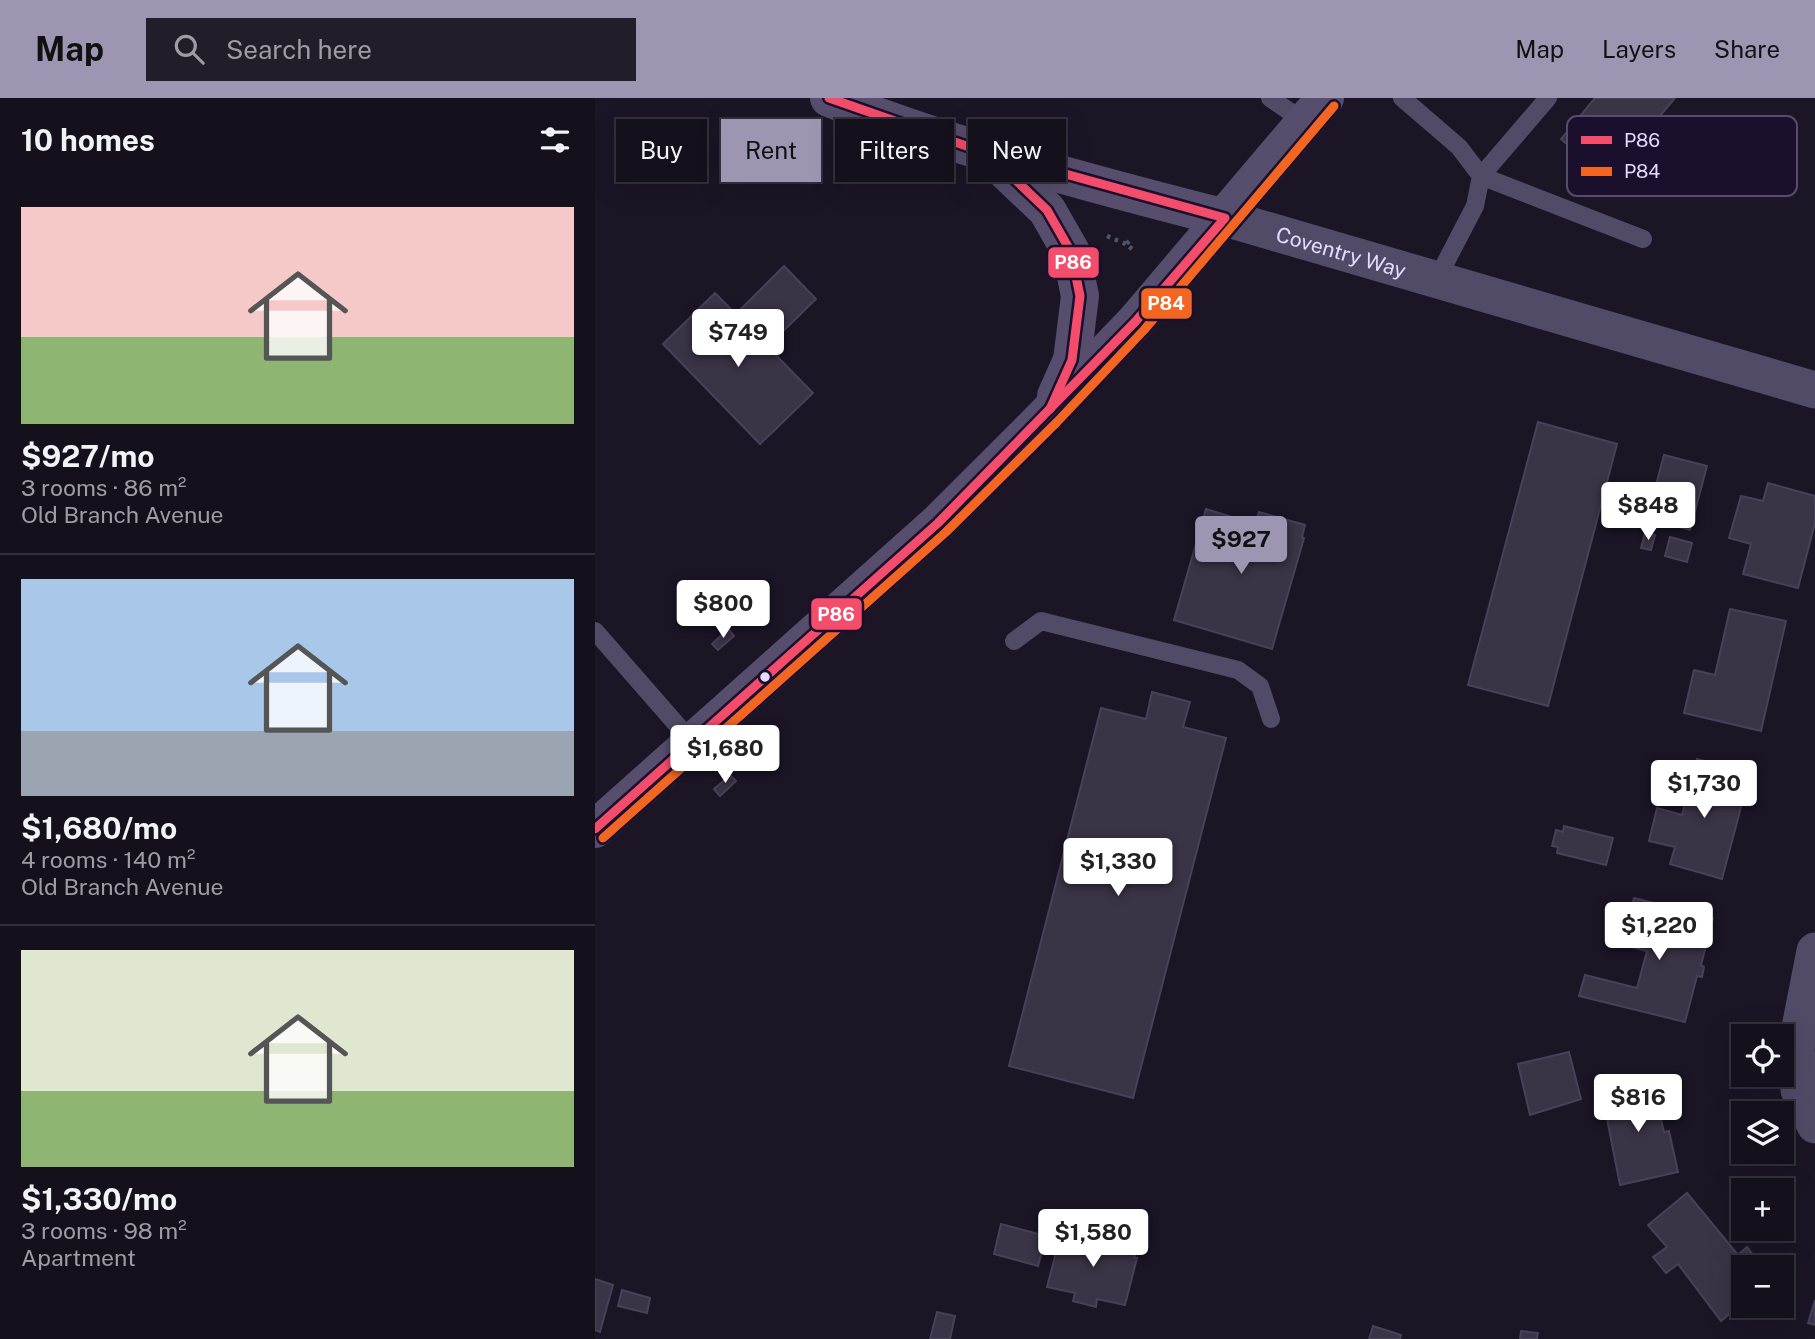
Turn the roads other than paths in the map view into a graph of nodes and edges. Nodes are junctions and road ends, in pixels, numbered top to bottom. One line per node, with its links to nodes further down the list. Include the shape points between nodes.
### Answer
1 (830, 98): 6 (main road, Coventry Way)
2 (1270, 98): 5 (lane)
3 (1402, 98): 8 (lane, via 1459,147)
4 (1548, 98): 8 (lane)
5 (1315, 110): 10 (main road)
6 (968, 145)
7 (1066, 174): 10 (main road, Coventry Way)
8 (1481, 176): 11 (lane); 12 (lane, via 1475,206)
9 (1017, 182): 14 (main road, via 1047,210 1071,252 1080,296 1072,360)
10 (1225, 218): 12 (street, Coventry Way); 14 (main road)
11 (1643, 239)
12 (1437, 279): 13 (street, Coventry Way)
13 (1815, 390)
14 (1048, 413): 18 (main road, via 938,523)
15 (595, 631): 18 (lane)
16 (1014, 641): 17 (lane, via 1041,621 1238,670 1260,686)
17 (1271, 719)
18 (692, 742): 19 (main road)
19 (595, 829)
20 (1815, 951): 21 (street, via 1796,1048 1799,1090)
21 (1815, 1125)

